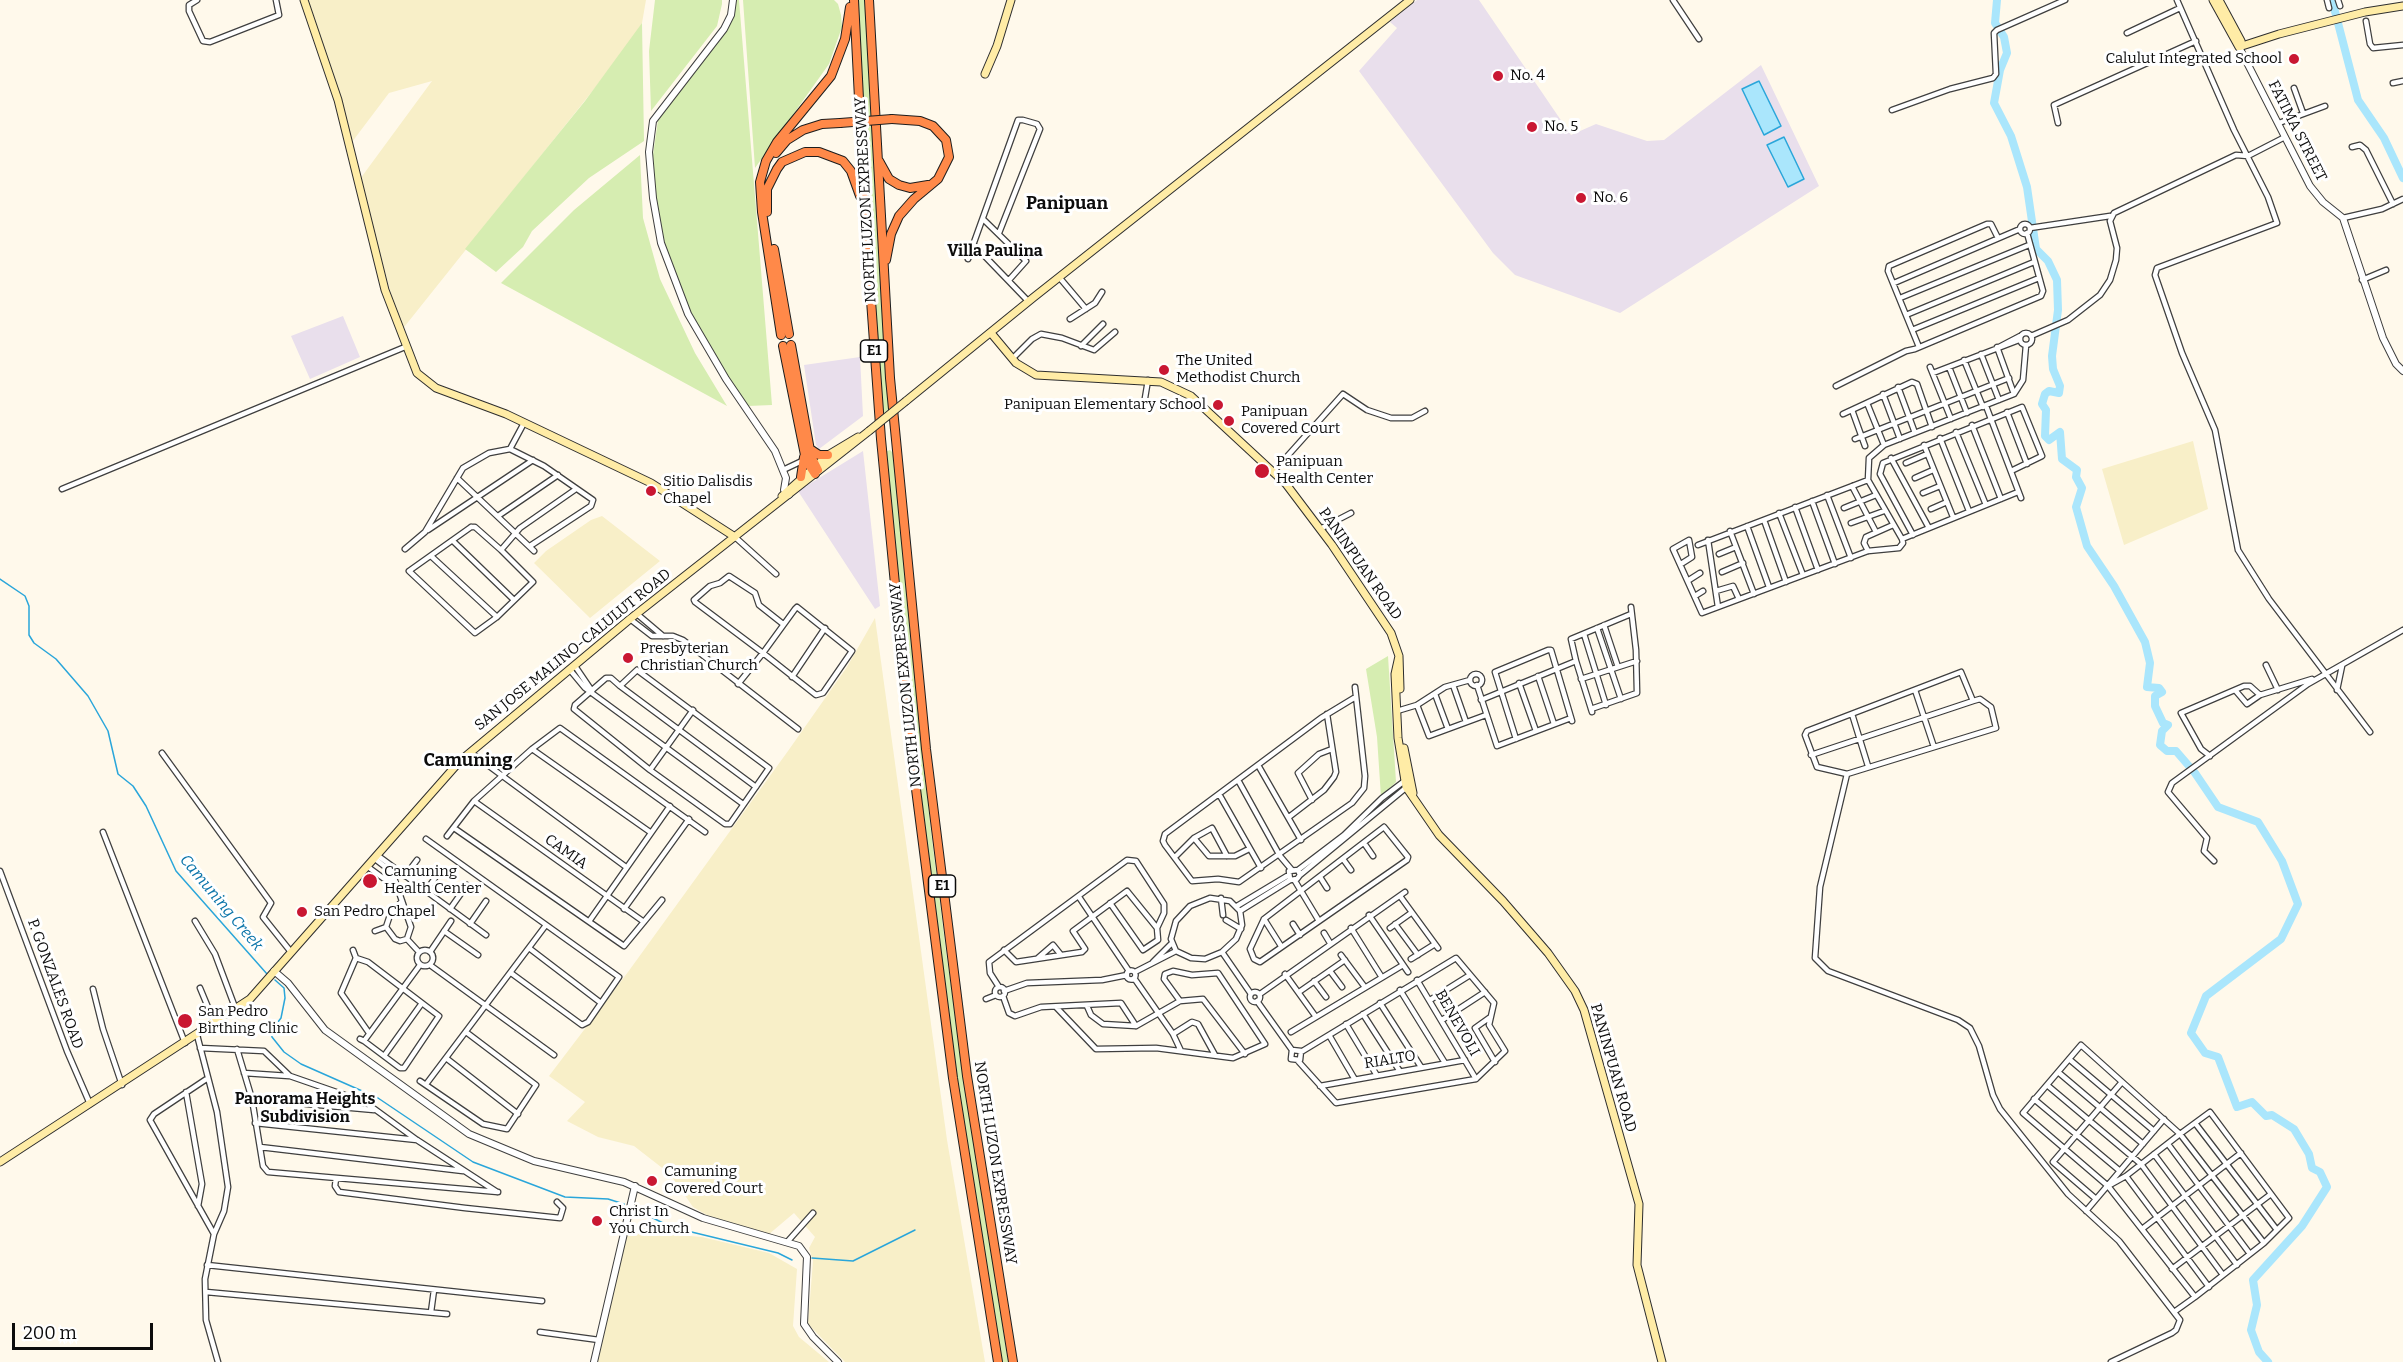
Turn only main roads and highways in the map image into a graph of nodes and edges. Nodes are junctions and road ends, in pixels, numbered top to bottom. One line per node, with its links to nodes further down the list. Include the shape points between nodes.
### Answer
1 (304, 0): 26 (main road, via 336,92 379,270 417,373 430,384 668,491)
2 (852, 0): 14 (highway, via 836,65 772,151 760,182); 16 (highway, NORTH LUZON EXPRESSWAY / E1)
3 (869, 0): 11 (highway, NORTH LUZON EXPRESSWAY / E1)
4 (1011, 0): 10 (main road)
5 (1410, 0): 18 (main road)
6 (2213, 0): 9 (main road)
7 (2219, 0): 9 (main road)
8 (2403, 6): 9 (main road, via 2304,27)
9 (2241, 46)
10 (985, 74)
11 (875, 134): 12 (highway, via 882,170 893,182 918,188); 17 (highway, NORTH LUZON EXPRESSWAY / E1)
12 (938, 179): 13 (highway, bridge, via 949,157 943,135 927,123 892,119 812,126 787,140 769,163); 17 (highway, via 914,199 896,222 888,246)
13 (763, 181): 14 (highway); 15 (highway)
14 (760, 198): 15 (highway, via 785,335)
15 (767, 212): 16 (highway, via 767,189 782,162 805,152 819,152 843,161 851,171)
16 (865, 217): 28 (highway, NORTH LUZON EXPRESSWAY / E1, via 885,486 920,828 954,1089)
17 (884, 282): 29 (highway, NORTH LUZON EXPRESSWAY / E1, via 928,772 967,1076)
18 (991, 333): 20 (main road, bridge); 30 (main road, PANINPUAN ROAD, via 1012,359 1027,370 1048,377 1148,380 1170,384 1191,396 1274,471 1320,529 1391,633 1399,656 1399,711 1408,782 1415,799 1439,835 1548,953 1584,1010 1639,1204 1637,1265)
19 (787, 345): 21 (highway)
20 (869, 431): 22 (main road); 23 (main road)
21 (807, 448): 22 (highway, via 814,454); 23 (highway); 24 (highway)
22 (828, 455): 23 (main road)
23 (815, 470): 24 (main road); 25 (main road)
24 (801, 477): 25 (main road)
25 (787, 494): 26 (main road, SAN JOSE MALINO-CALULUT ROAD)
26 (735, 537): 27 (main road, SAN JOSE MALINO-CALULUT ROAD, via 470,752 236,1010)
27 (0, 1162)
28 (998, 1362)
29 (1013, 1362)
30 (1662, 1362)

